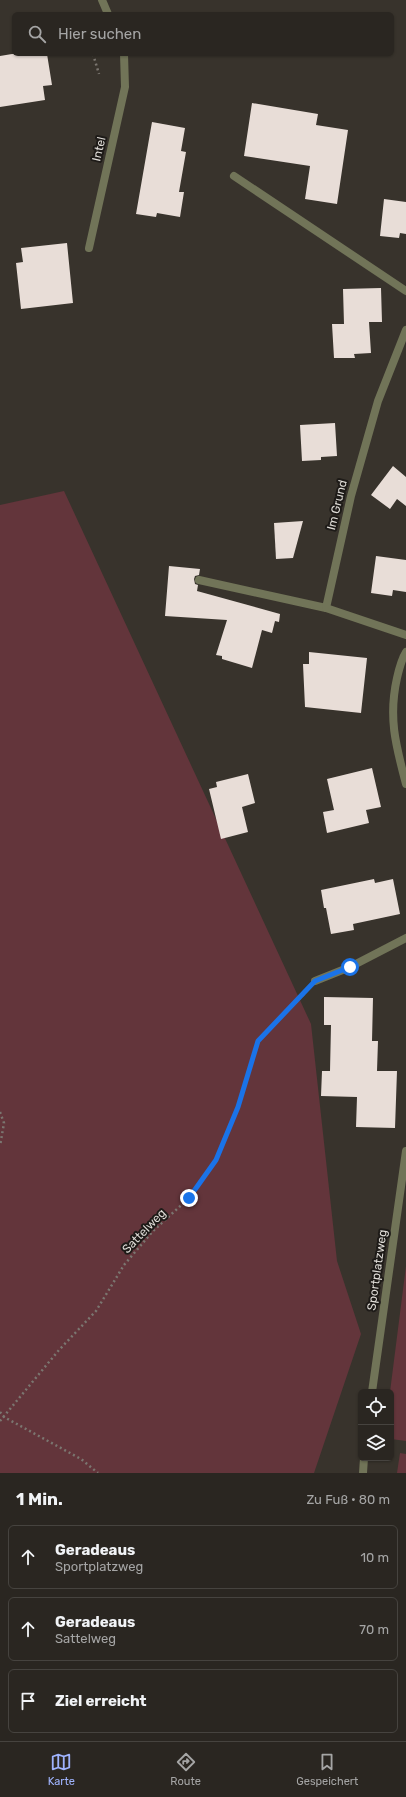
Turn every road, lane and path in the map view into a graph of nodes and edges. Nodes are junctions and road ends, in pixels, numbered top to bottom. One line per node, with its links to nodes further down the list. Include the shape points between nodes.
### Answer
1 (102, 0): 2 (street)
2 (107, 12)
3 (94, 56): 5 (path)
4 (124, 56): 7 (street, Intel, via 125,87)
5 (99, 74)
6 (234, 176): 8 (street)
7 (88, 248)
8 (406, 291)
9 (406, 330): 11 (street, Im Grund, via 378,401 351,496)
10 (198, 580): 11 (street)
11 (326, 608): 12 (street)
12 (406, 635)
13 (406, 652): 14 (street, via 402,658 393,703 394,734)
14 (406, 784)
15 (406, 938): 16 (street, via 350,967)
16 (315, 981): 22 (path, Sattelweg, via 258,1041 238,1107 216,1160 189,1198 153,1231 124,1265 96,1311 59,1350)
17 (0, 1112): 18 (path, via 4,1124)
18 (0, 1146)
19 (406, 1151): 20 (street, Sportplatzweg)
20 (372, 1389)
21 (0, 1412): 22 (path)
22 (4, 1417): 23 (path, Sattelweg); 25 (path, via 81,1459)
23 (0, 1421)
24 (364, 1461): 26 (street)
25 (98, 1473)
26 (363, 1473)

